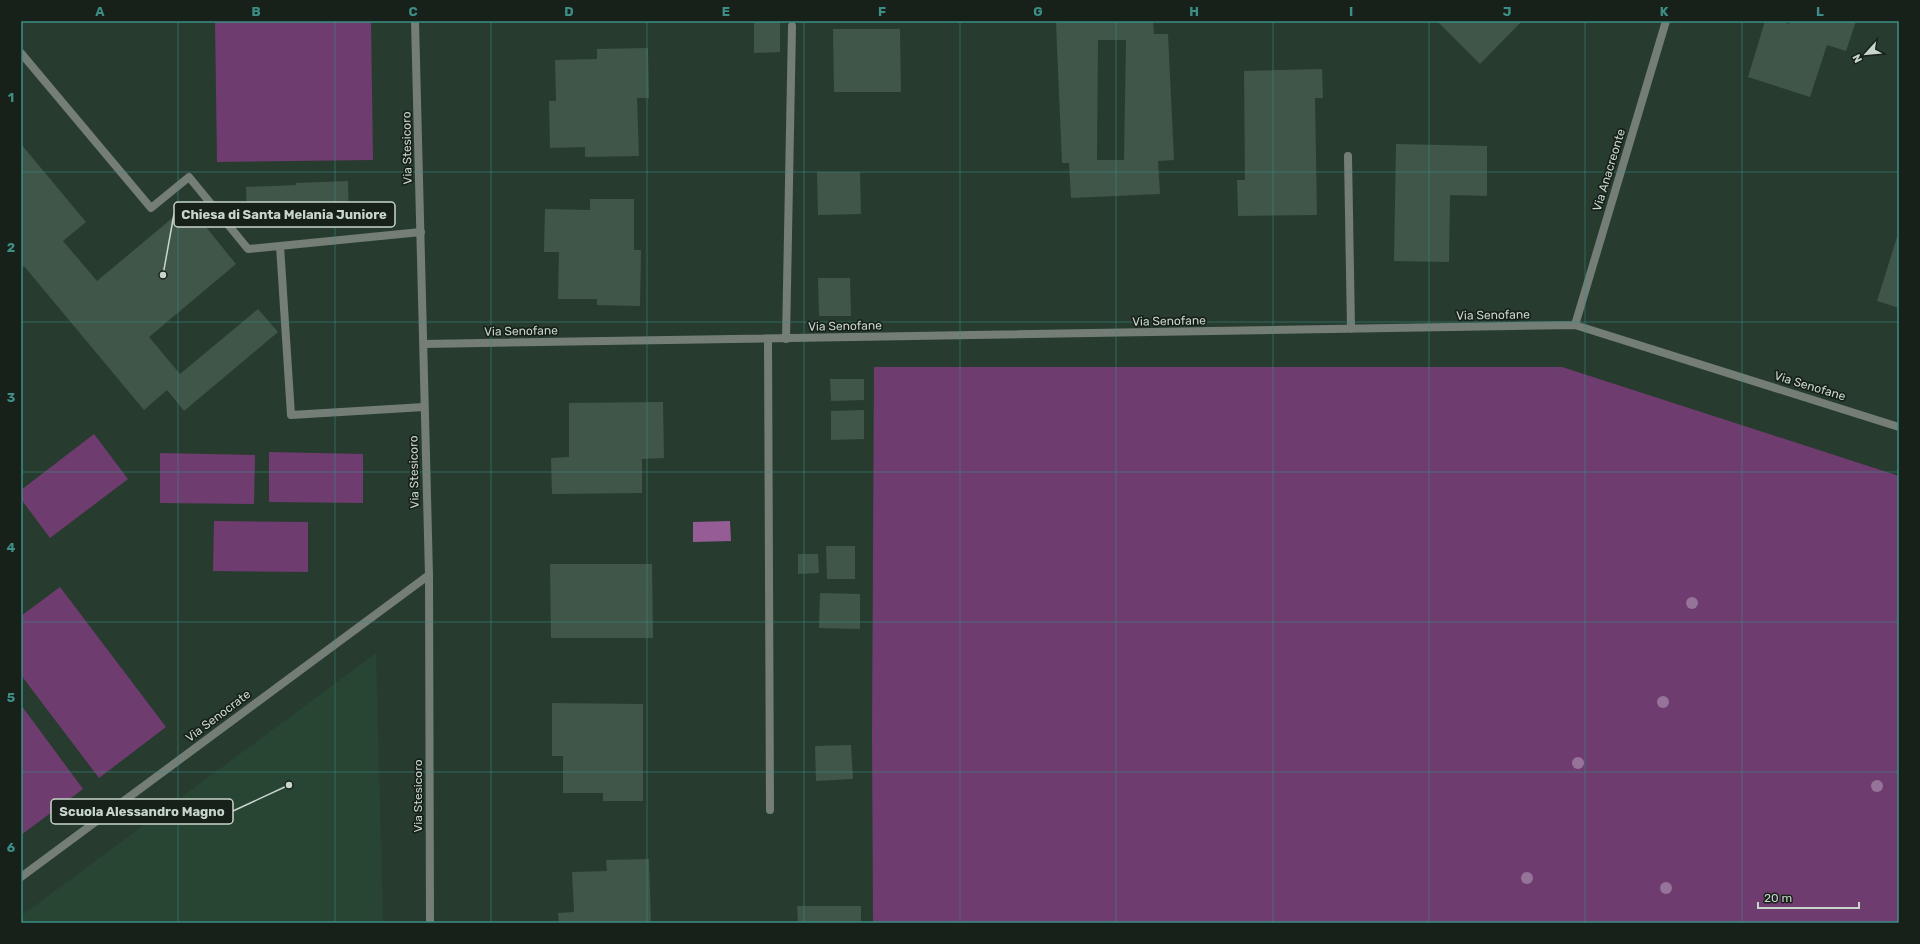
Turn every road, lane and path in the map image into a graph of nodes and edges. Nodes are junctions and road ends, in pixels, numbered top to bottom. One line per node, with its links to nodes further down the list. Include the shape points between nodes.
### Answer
1 (415, 21): 6 (street, Via Stesicoro)
2 (1666, 21): 8 (street, Via Anacreonte)
3 (792, 26): 10 (street)
4 (21, 53): 7 (street, via 151,208 189,177 248,248)
5 (1348, 156): 9 (street)
6 (421, 232): 7 (street); 12 (street, Via Stesicoro)
7 (280, 246): 13 (street, via 291,415)
8 (1575, 325): 9 (street, Via Senofane); 14 (street, Via Senofane)
9 (1351, 329): 10 (street, Via Senofane)
10 (786, 339): 11 (street, Via Senofane)
11 (768, 340): 12 (street, Via Senofane); 16 (street)
12 (424, 344): 13 (street, Via Stesicoro)
13 (424, 407): 15 (street, Via Stesicoro)
14 (1899, 427)
15 (429, 575): 17 (street, Via Senocrate); 18 (street, Via Stesicoro)
16 (770, 810)
17 (21, 877)
18 (430, 923)

